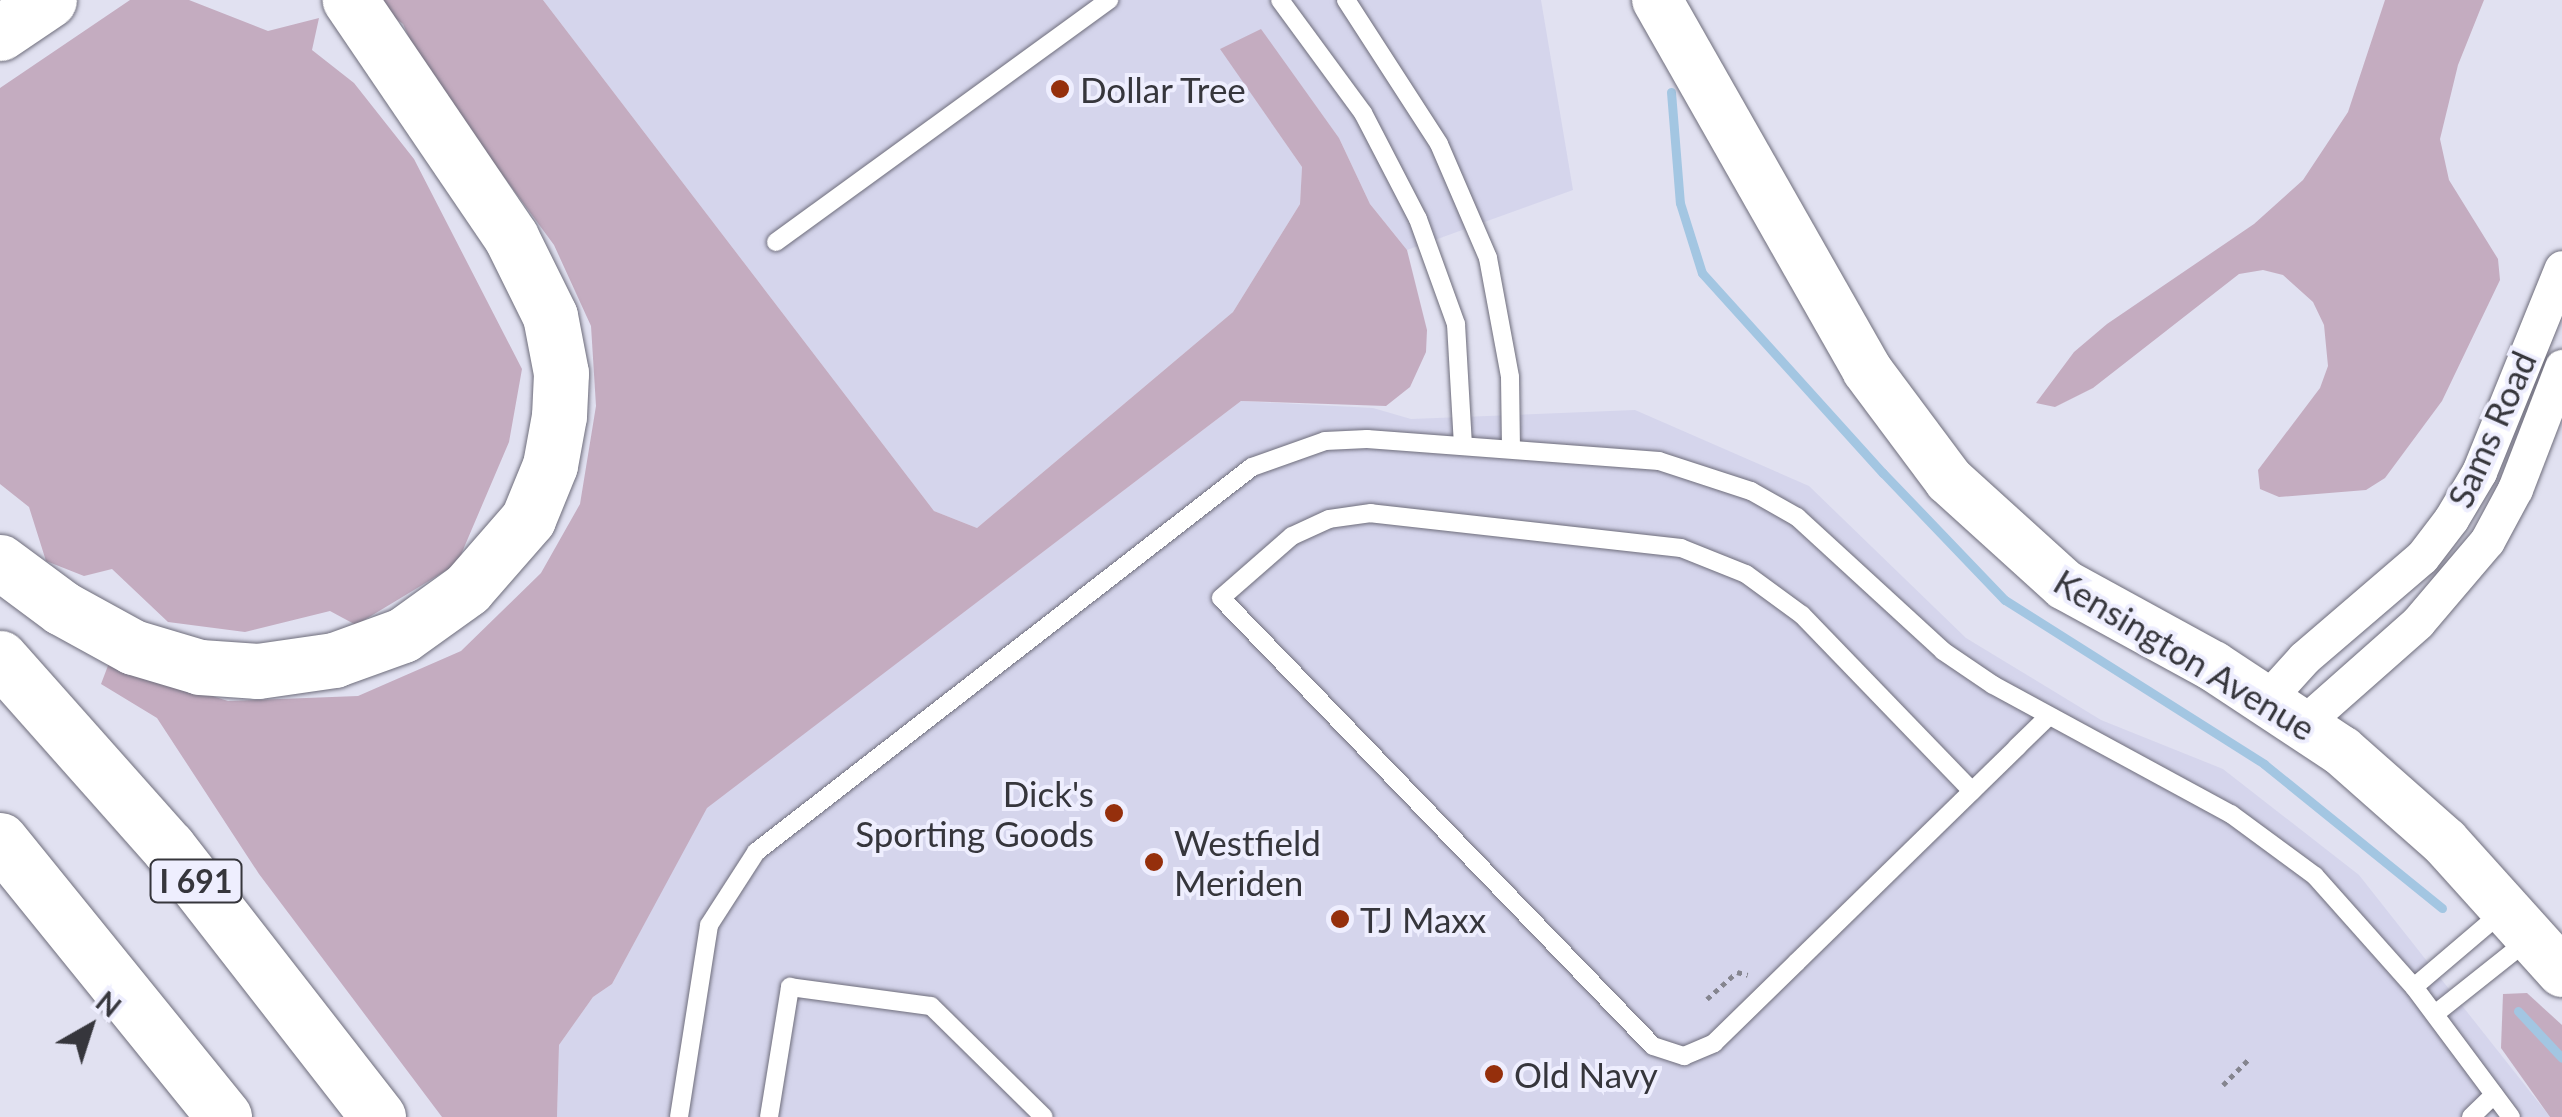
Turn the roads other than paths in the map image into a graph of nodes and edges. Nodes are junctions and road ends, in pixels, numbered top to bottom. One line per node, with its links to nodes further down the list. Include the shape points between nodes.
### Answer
1 (48, 0): 7 (main road)
2 (350, 0): 13 (main road, via 511,237 550,316 560,362 559,416 546,480 528,519 480,576 416,627 348,656 269,670 200,668 142,650 71,614)
3 (1110, 0): 8 (lane)
4 (1280, 0): 11 (lane, via 1363,113 1418,220 1456,324)
5 (1346, 0): 12 (lane, via 1431,130 1488,258 1510,378)
6 (1657, 0): 15 (main road, Kensington Avenue, via 1868,370 1949,480 2065,584)
7 (0, 33)
8 (776, 242)
9 (2562, 268): 15 (street, Sams Road, via 2479,472 2452,519 2410,567 2304,658)
10 (2562, 367): 15 (street, Sams Road, via 2515,489 2487,541 2418,622)
11 (1463, 444): 12 (lane); 25 (lane, via 1325,442 1252,467 793,820 756,852 709,926)
12 (1511, 448): 16 (lane, via 1659,461 1751,492 1840,552 1943,651)
13 (0, 562)
14 (0, 658): 24 (main road, I 691, via 168,847)
15 (2285, 711): 19 (main road, Kensington Avenue, via 2393,793)
16 (2048, 717): 17 (lane); 20 (lane, via 2181,785 2278,847 2315,876)
17 (1972, 791): 17 (lane, via 1714,1043 1684,1056 1668,1054 1653,1046 1221,598 1292,536 1329,519 1371,512 1681,548 1746,574 1802,615)
18 (0, 840): 23 (main road)
19 (2533, 940): 20 (lane); 21 (lane)
20 (2414, 987): 21 (lane)
21 (2434, 1014): 22 (lane)
22 (2494, 1094): 28 (lane); 29 (lane)
23 (224, 1117)
24 (378, 1117)
25 (679, 1117)
26 (769, 1117): 27 (lane, via 790,987 931,1006)
27 (1044, 1117)
28 (2471, 1117)
29 (2511, 1117)

